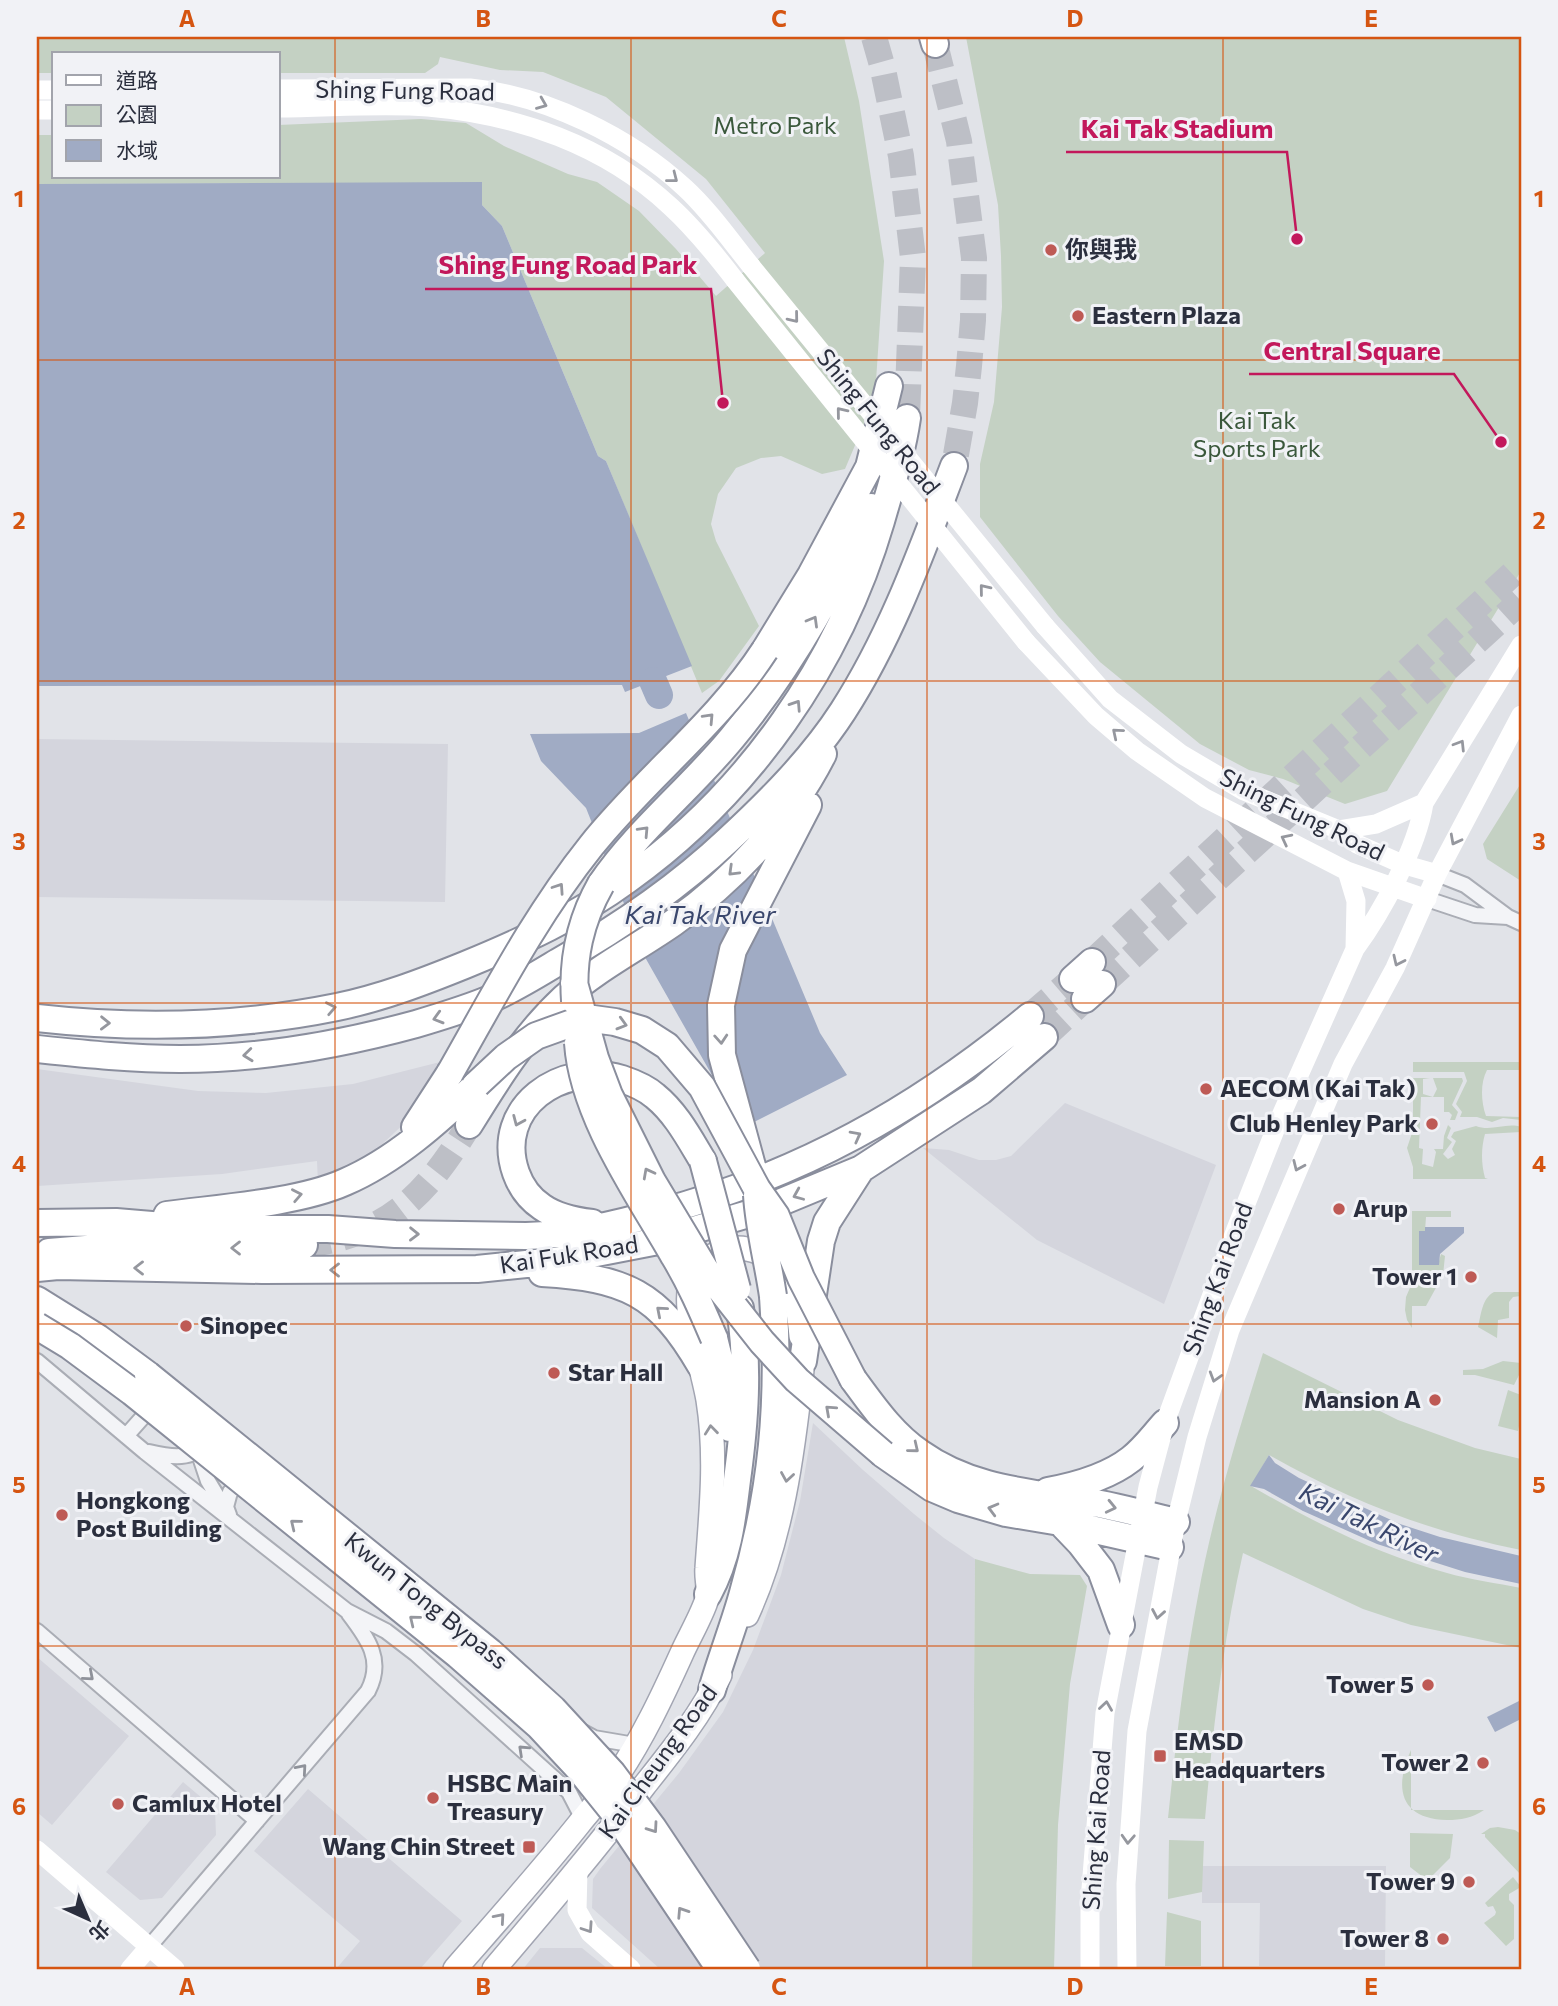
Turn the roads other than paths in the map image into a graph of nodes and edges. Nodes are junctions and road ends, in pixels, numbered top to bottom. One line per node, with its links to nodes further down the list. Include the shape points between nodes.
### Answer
1 (280, 89): 9 (main road, Shing Fung Road, one-way to 9, bridge, via 495,90 579,119 637,151 685,188 1110,699 1181,754 1244,790)
2 (280, 108): 12 (main road, Shing Fung Road, one-way to 2, bridge, via 1205,798 1096,716 1026,642 698,234 644,184 572,142 490,115 426,107)
3 (889, 386): 22 (highway, one-way to 3, bridge, via 428,1110 565,880 765,650 869,467)
4 (954, 466): 6 (highway, via 902,600)
5 (1521, 645): 8 (main road, Shing Kai Road, one-way to 5)
6 (842, 712): 10 (highway, via 827,759); 18 (highway, via 770,798 713,854 632,918)
7 (1521, 715): 13 (main road, Shing Kai Road, one-way to 13)
8 (1424, 803): 9 (main road, via 1376,824); 11 (main road, Shing Kai Road)
9 (1339, 830): 11 (main road, Shing Fung Road, via 1357,844)
10 (786, 832): 18 (highway, one-way to 18, via 675,921 588,979); 24 (highway, one-way to 24, bridge, via 733,950 721,1005 722,1055)
11 (1402, 864): 13 (main road, Shing Fung Road); 14 (main road, Shing Kai Road)
12 (1347, 871): 14 (main road, Shing Fung Road); 17 (main road, via 1356,901)
13 (1437, 874): 15 (main road, Shing Kai Road); 16 (street, via 1465,885)
14 (1391, 887): 15 (main road, Shing Fung Road); 17 (main road, Shing Kai Road)
15 (1427, 899): 16 (street, via 1475,915); 48 (main road, Shing Kai Road, one-way to 48, via 1343,1064 1235,1318 1197,1437)
16 (1515, 920)
17 (1355, 948): 38 (main road, Shing Kai Road, via 1279,1120)
18 (568, 980): 19 (highway, one-way to 18, bridge, via 169,1024 242,1021 337,1007 435,977 552,926 625,882 714,806 791,713 820,668 870,556 907,418 828,596 777,680 730,741 607,875 592,901 582,924); 20 (highway, one-way to 20, via 340,1044 183,1059); 21 (highway); 43 (highway, bridge, via 579,1064 591,1102 693,1289 714,1338 729,1399); 46 (highway, one-way to 18, bridge, via 1006,1513 932,1488 883,1454 797,1380 762,1342 706,1271 652,1181 609,1095)
19 (37, 1018)
20 (37, 1049)
21 (468, 1125)
22 (397, 1152): 24 (highway, one-way to 24, bridge, via 506,1057 536,1036 586,1018 642,1030 667,1046 702,1087); 25 (highway, one-way to 22, via 274,1200 343,1183)
23 (861, 1169): 27 (highway, Kai Fuk Road, one-way to 23, via 722,1194 829,1150 1037,1026 981,1091); 31 (highway, Kai Fuk Road, one-way to 31, via 762,1210 653,1242 555,1261); 36 (highway, via 827,1222 821,1241)
24 (757, 1189): 44 (highway, one-way to 44, bridge, via 776,1216 801,1278 853,1379 897,1434 930,1460 967,1479); 54 (highway, bridge, via 773,1296 775,1438 762,1518)
25 (116, 1222): 26 (highway, Kai Fuk Road); 27 (highway, Kai Fuk Road, one-way to 27, via 199,1229 526,1236)
26 (37, 1223)
27 (608, 1226): 43 (highway, one-way to 27, bridge, via 745,1424 746,1346 737,1289 703,1161 678,1121 654,1095 601,1074 568,1078 536,1096 520,1114 512,1138 514,1165 523,1189 539,1206)
28 (304, 1245): 29 (highway, one-way to 29, via 97,1248)
29 (37, 1255)
30 (37, 1268): 31 (highway, Kai Fuk Road, one-way to 30)
31 (477, 1269): 37 (highway, one-way to 31, via 664,1313 618,1285 570,1275)
32 (37, 1300): 68 (highway, Kwun Tong Bypass, one-way to 68, bridge, via 148,1375 490,1652 553,1709 612,1773)
33 (37, 1326): 67 (highway, Kwun Tong Bypass, one-way to 33, bridge, via 617,1816 539,1726 458,1655 132,1392)
34 (37, 1332): 39 (street, via 54,1332 78,1342 146,1396 150,1409)
35 (37, 1361): 39 (street)
36 (803, 1361): 37 (main road, Kai Cheung Road, via 794,1290 770,1259 740,1248 720,1252 693,1276 689,1305); 54 (main road, Kai Cheung Road, one-way to 54, via 777,1526 754,1601)
37 (701, 1366): 49 (main road, Kai Cheung Road, one-way to 37, via 714,1474)
38 (1165, 1423): 44 (highway, via 1130,1460 1114,1469); 47 (main road, Shing Kai Road)
39 (126, 1436): 41 (street)
40 (198, 1451): 41 (street, via 184,1456); 42 (street, via 220,1428); 45 (street, via 208,1481)
41 (145, 1452): 45 (street)
42 (265, 1466): 45 (street, via 230,1492); 53 (street)
43 (737, 1485): 49 (highway, via 732,1528)
44 (1032, 1494): 47 (highway, one-way to 47, via 1085,1501)
45 (229, 1516): 50 (street)
46 (1060, 1522): 47 (highway); 51 (highway, via 1101,1570)
47 (1140, 1527): 48 (highway); 51 (main road, Shing Kai Road)
48 (1173, 1534): 70 (main road, Shing Kai Road, one-way to 70, via 1134,1769 1126,1884)
49 (708, 1594): 56 (main road, Kai Cheung Road)
50 (347, 1611): 55 (street, via 386,1631); 58 (street, one-way to 50, via 373,1682 372,1646)
51 (1121, 1625): 69 (main road, Shing Kai Road, one-way to 51, via 1098,1788 1105,1713)
52 (37, 1631): 58 (street, one-way to 58)
53 (521, 1672): 55 (street, via 520,1721 512,1727); 56 (street, via 580,1730 594,1738)
54 (712, 1690): 60 (main road, Kai Cheung Road)
55 (495, 1723): 57 (street, one-way to 55, via 569,1792)
56 (635, 1745): 57 (main road, Kai Cheung Road, via 615,1780)
57 (583, 1819): 64 (main road, Kai Cheung Road, one-way to 57)
58 (257, 1821): 61 (street)
59 (37, 1850): 61 (main road)
60 (578, 1871): 65 (main road, Kai Cheung Road); 66 (main road, one-way to 66, via 577,1910 590,1933)
61 (149, 1947): 62 (main road); 63 (main road)
62 (130, 1969)
63 (176, 1969)
64 (456, 1969)
65 (494, 1969)
66 (631, 1969)
67 (720, 1969)
68 (747, 1969)
69 (1090, 1969)
70 (1127, 1969)

